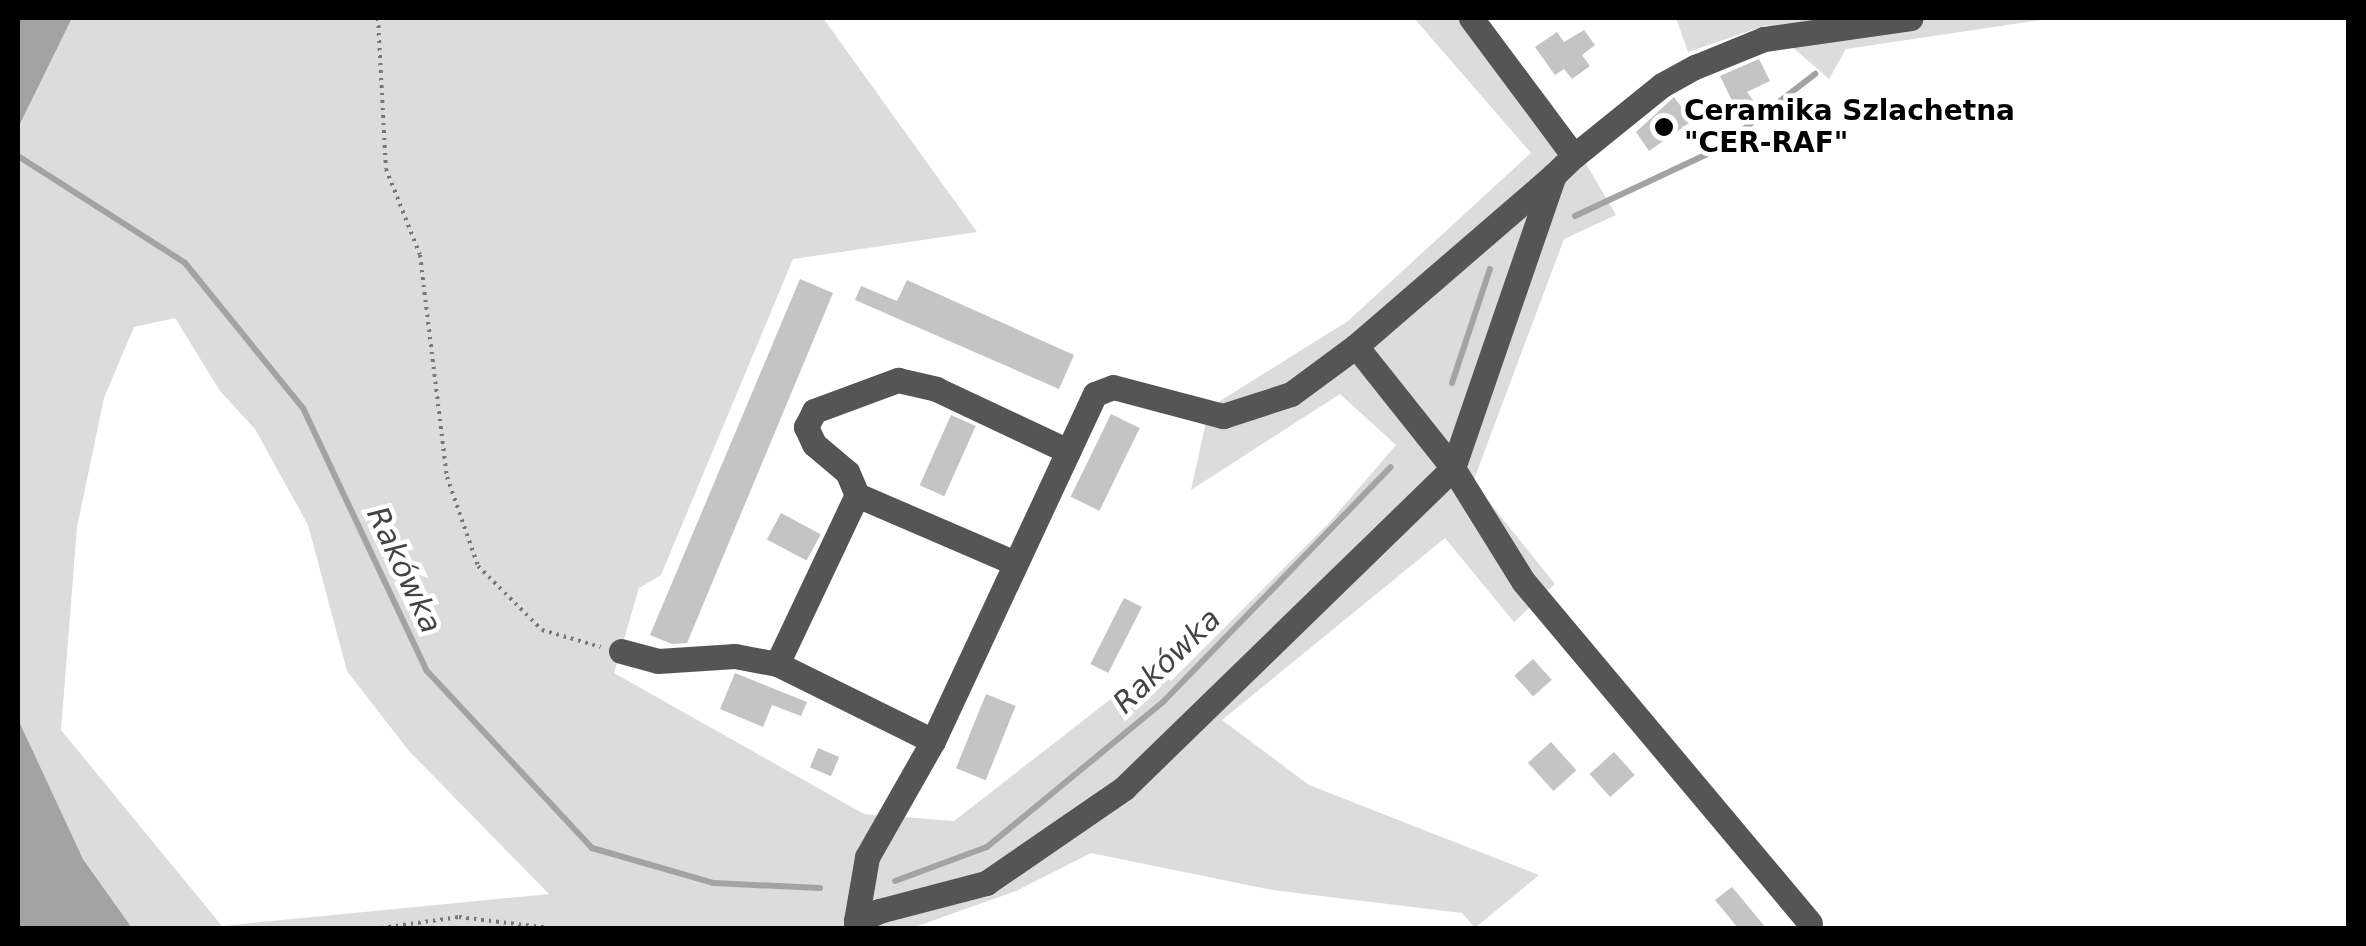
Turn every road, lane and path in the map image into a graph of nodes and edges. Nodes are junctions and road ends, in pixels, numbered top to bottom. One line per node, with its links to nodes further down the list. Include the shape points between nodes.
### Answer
1 (378, 18): 12 (path, via 386,170 420,255 447,477 478,566 542,630)
2 (1471, 18): 5 (street)
3 (1911, 18): 4 (street)
4 (1793, 26): 5 (street, via 1662,85)
5 (1574, 156): 6 (street)
6 (1554, 176): 7 (street); 9 (street)
7 (1356, 346): 8 (street, via 1290,394 1223,416 1113,387 1096,394); 9 (street)
8 (1068, 451): 10 (street, via 936,389 898,380 814,410 806,426 814,444 847,472); 11 (street)
9 (1453, 468): 15 (street, via 1524,582); 16 (street, via 1124,788 986,883)
10 (857, 495): 11 (street); 13 (street)
11 (1015, 563): 14 (street)
12 (621, 651): 13 (street, via 658,661 734,656)
13 (777, 664): 14 (street)
14 (933, 740): 16 (street, via 867,857)
15 (1810, 922)
16 (856, 925)
17 (382, 928): 18 (path, via 459,917)
18 (550, 928)

